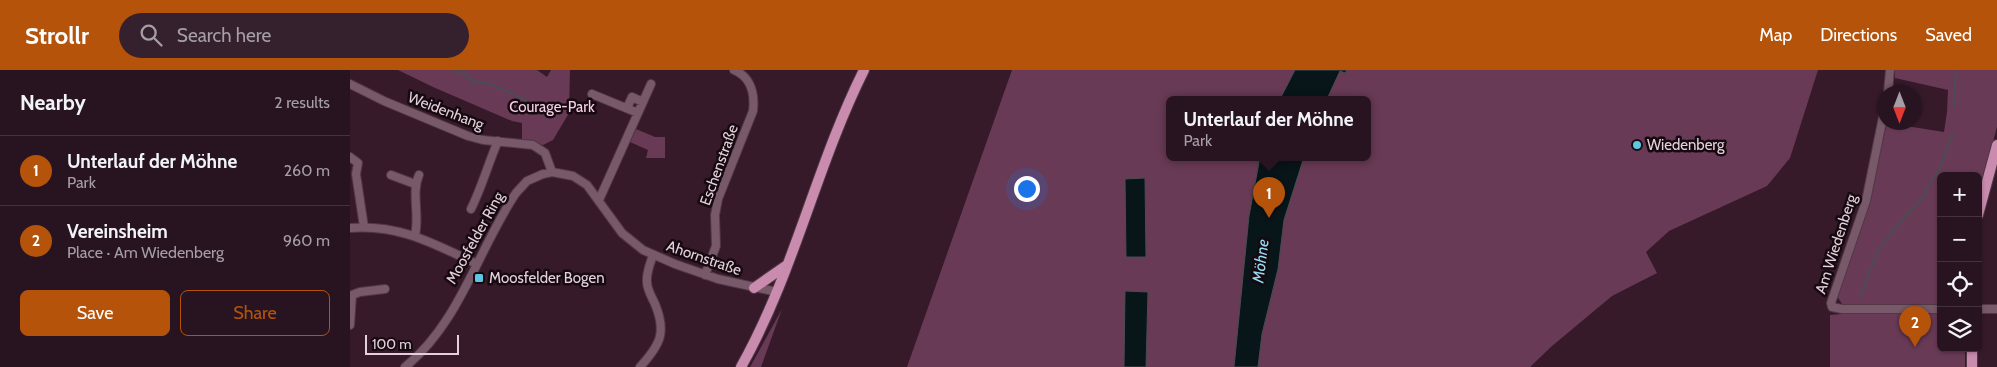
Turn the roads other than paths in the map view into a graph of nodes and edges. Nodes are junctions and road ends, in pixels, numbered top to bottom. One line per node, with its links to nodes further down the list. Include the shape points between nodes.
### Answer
1 (734, 70): 28 (street, Eschenstraße, via 750,86 753,111 718,199 716,246)
2 (864, 70): 27 (main road, via 843,116)
3 (1890, 70): 6 (street)
4 (350, 84): 12 (street, Weidenhang, via 468,136)
5 (651, 84): 8 (street)
6 (1889, 85)
7 (592, 94): 9 (street)
8 (643, 102): 9 (street, via 632,97); 10 (street)
9 (627, 108): 10 (street)
10 (638, 113): 19 (street)
11 (1880, 130): 32 (street, Am Wiedenberg, via 1866,201 1832,307)
12 (498, 141): 15 (street, Weidenhang, via 539,147 548,158); 21 (street)
13 (1997, 145): 20 (main road)
14 (350, 157): 22 (street, via 358,163 356,174)
15 (552, 172): 19 (street, via 574,176); 26 (street, Moosfelder Ring, via 534,177 520,187)
16 (391, 175): 18 (street)
17 (420, 175): 18 (street)
18 (415, 184): 24 (street)
19 (599, 200): 25 (street, via 622,233)
20 (1982, 201)
21 (471, 209)
22 (364, 227): 23 (street); 24 (street)
23 (350, 228)
24 (415, 235): 26 (street)
25 (653, 256): 28 (street, Ahornstraße); 38 (street, Ahornstraße, via 647,285 661,323 661,336 655,350)
26 (477, 264): 37 (street, Moosfelder Ring, via 440,328 422,353)
27 (788, 264): 29 (main road); 31 (main road)
28 (705, 275): 29 (street, Ahornstraße)
29 (754, 288): 31 (street, Ahornstraße)
30 (385, 289): 35 (street, via 352,295)
31 (777, 292): 39 (main road)
32 (1937, 309)
33 (1982, 309): 34 (street)
34 (1997, 309)
35 (350, 325)
36 (1972, 352): 40 (main road)
37 (405, 367)
38 (640, 367)
39 (741, 367)
40 (1972, 367)

